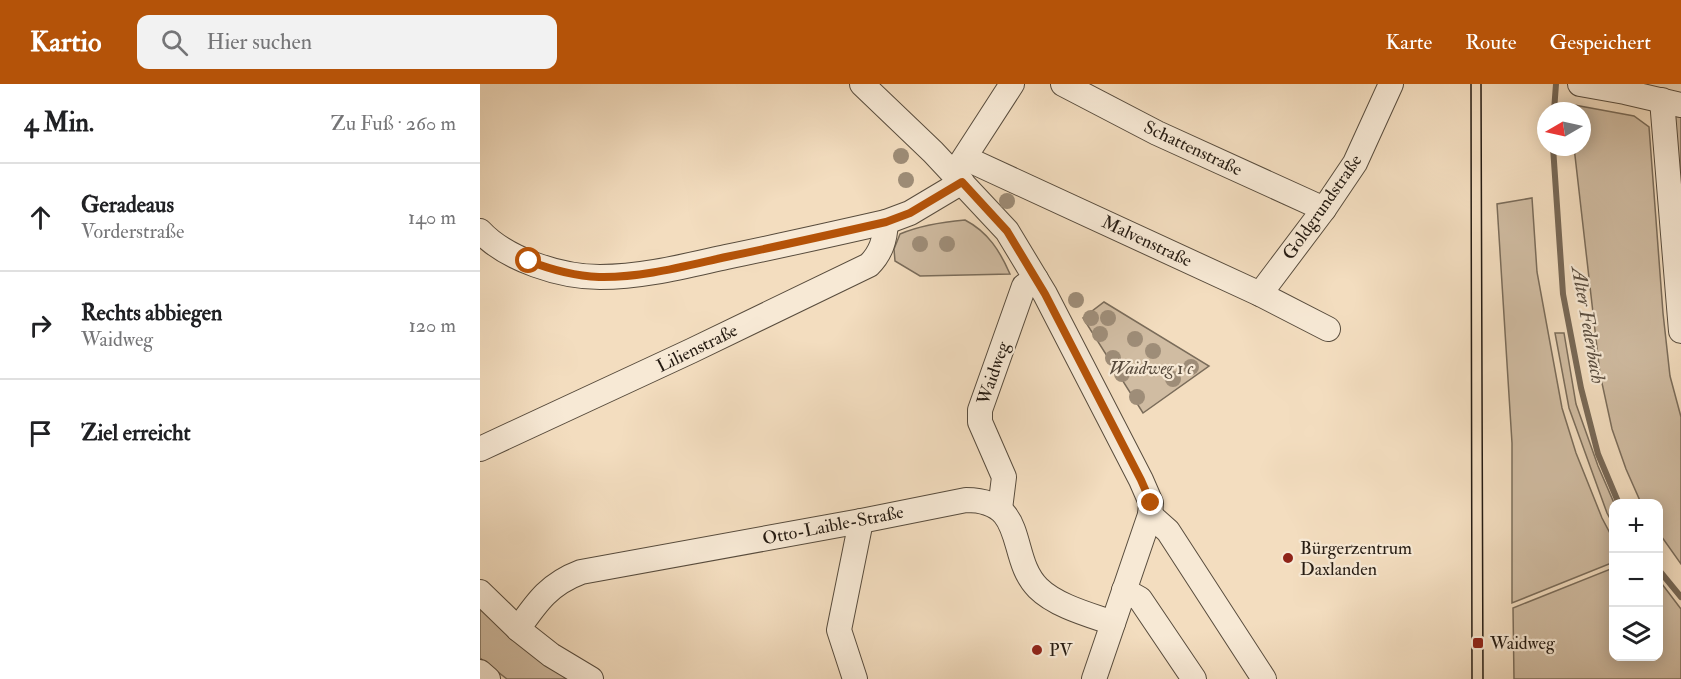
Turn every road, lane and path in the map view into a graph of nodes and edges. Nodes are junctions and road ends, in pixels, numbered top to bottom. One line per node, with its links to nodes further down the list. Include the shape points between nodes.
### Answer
1 (862, 84): 7 (street)
2 (1012, 84): 7 (street)
3 (1064, 84): 8 (street, Schattenstraße, via 1157,133)
4 (1391, 84): 8 (street, Goldgrundstraße, via 1355,163)
5 (1593, 85): 6 (street)
6 (1671, 103): 14 (street)
7 (960, 171): 9 (street, via 910,213); 11 (street, via 1007,231); 12 (street, Malvenstraße)
8 (1324, 209): 12 (street, Goldgrundstraße)
9 (886, 222): 10 (street, via 680,267 600,277 550,270 502,248); 15 (street, Lilienstraße, via 883,245 869,265)
10 (480, 231)
11 (1036, 279): 16 (street, Waidweg, via 1024,286 980,410 980,422 1004,477); 17 (street, via 1141,480 1151,503)
12 (1260, 294): 13 (street, Malvenstraße)
13 (1328, 329)
14 (1681, 331)
15 (480, 449)
16 (1000, 509): 18 (street, Otto-Laible-Straße, via 978,500 966,500); 21 (street, via 1038,588 1062,603)
17 (1150, 515): 19 (street); 29 (street, via 1168,531)
18 (861, 521): 22 (street, Otto-Laible-Straße, via 581,572 550,589); 26 (street, via 839,630)
19 (1124, 590): 21 (street); 28 (street, via 1140,599)
20 (480, 592): 22 (street)
21 (1113, 623): 27 (street)
22 (518, 629): 25 (street)
23 (480, 672): 24 (street)
24 (488, 679)
25 (591, 679)
26 (855, 679)
27 (1094, 679)
28 (1194, 679)
29 (1264, 679)

